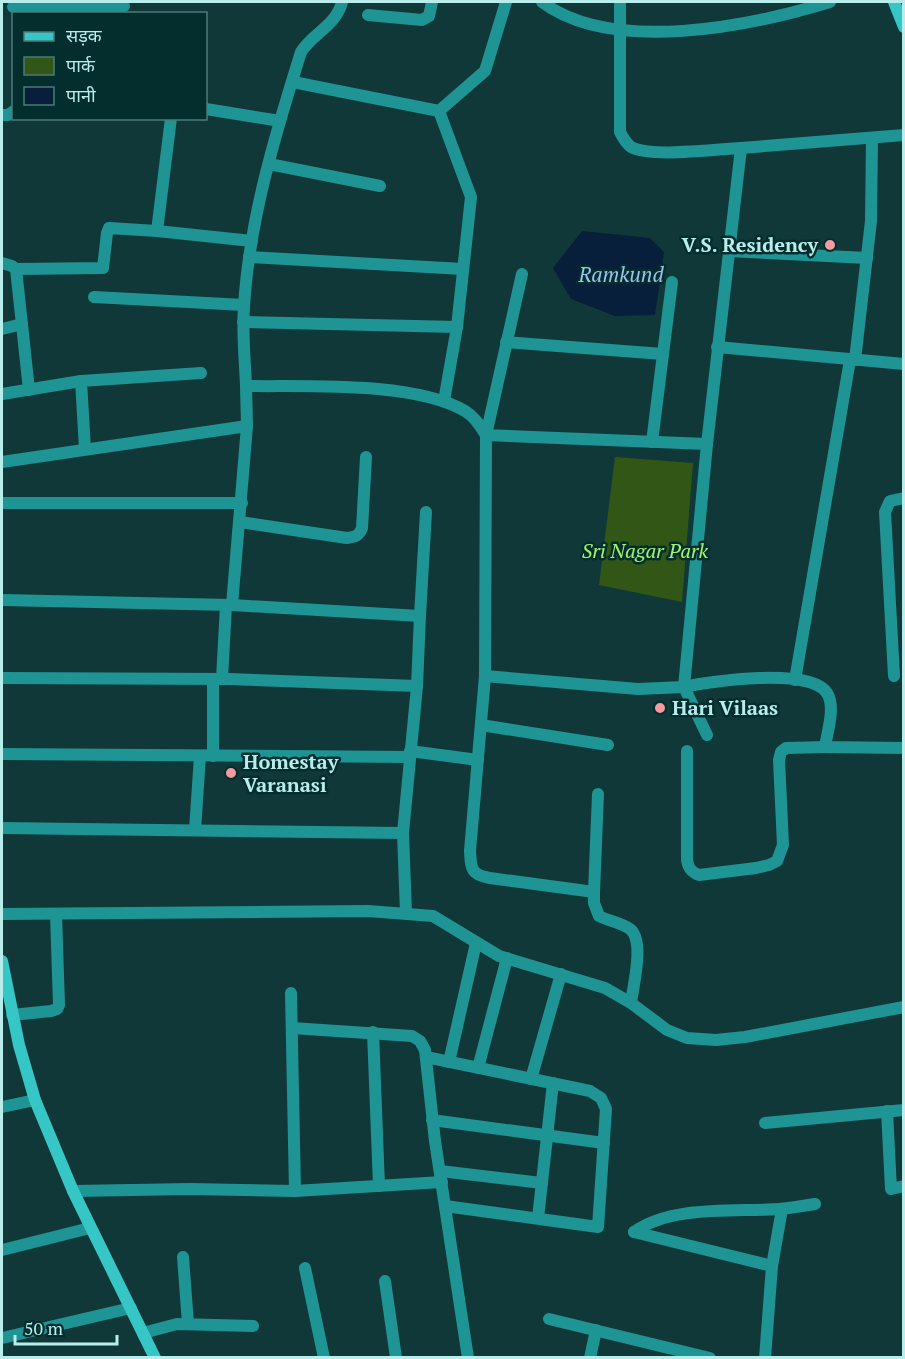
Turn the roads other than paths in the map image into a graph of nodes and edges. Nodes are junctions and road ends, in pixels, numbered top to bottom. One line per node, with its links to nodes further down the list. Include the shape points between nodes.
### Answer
1 (342, 2): 14 (street, via 333,21 308,41 301,52)
2 (432, 2): 11 (street, via 429,16 422,20)
3 (506, 2): 16 (street, via 484,71)
4 (620, 2): 13 (street)
5 (830, 2): 9 (street)
6 (894, 2): 12 (street)
7 (547, 4): 13 (street, via 573,19)
8 (123, 6): 10 (street)
9 (791, 7): 13 (street, via 757,21 664,31)
10 (13, 9)
11 (368, 15)
12 (903, 27)
13 (620, 30): 21 (street, via 620,132 630,146 655,152)
14 (293, 82): 16 (street); 18 (street)
15 (207, 109): 18 (street)
16 (439, 111): 31 (street, via 471,197)
17 (171, 120): 24 (street)
18 (280, 121): 22 (street)
19 (903, 135): 20 (street)
20 (872, 138): 21 (street); 28 (street, via 873,198)
21 (741, 148): 26 (street)
22 (269, 164): 23 (street); 25 (street)
23 (380, 186)
24 (157, 231): 25 (street); 30 (street, via 109,228 103,268)
25 (252, 241): 27 (street)
26 (729, 251): 28 (street); 41 (street)
27 (249, 257): 31 (street); 35 (street)
28 (867, 258): 43 (street)
29 (2, 263): 30 (street)
30 (16, 269): 37 (street)
31 (463, 269): 38 (street)
32 (522, 274): 40 (street)
33 (672, 282): 42 (street)
34 (94, 297): 35 (street)
35 (244, 305): 36 (street)
36 (243, 322): 38 (street); 47 (street)
37 (22, 324): 39 (street); 48 (street)
38 (457, 327): 50 (street)
39 (2, 329)
40 (506, 342): 42 (street); 52 (street)
41 (717, 347): 43 (street); 54 (street)
42 (663, 354): 53 (street)
43 (852, 360): 44 (street); 70 (street)
44 (903, 364)
45 (201, 373): 46 (street)
46 (81, 381): 48 (street); 55 (street)
47 (246, 386): 50 (street, via 387,391); 51 (street)
48 (29, 390): 49 (street)
49 (2, 394)
50 (444, 401): 52 (street, via 466,411)
51 (247, 426): 55 (street); 60 (street)
52 (486, 435): 53 (street); 66 (street)
53 (652, 442): 54 (street)
54 (707, 444): 72 (street)
55 (85, 449): 57 (street)
56 (366, 457): 62 (street, via 362,528 355,537)
57 (2, 462)
58 (903, 498): 67 (street, via 890,501 885,512)
59 (2, 503): 60 (street)
60 (242, 503): 62 (street)
61 (426, 512): 65 (street)
62 (240, 522): 64 (street)
63 (2, 600): 64 (street)
64 (229, 605): 65 (street); 69 (street)
65 (420, 616): 71 (street)
66 (485, 676): 72 (street, via 638,689); 73 (street)
67 (894, 676)
68 (2, 678): 69 (street)
69 (217, 679): 71 (street); 82 (street)
70 (795, 680): 72 (street, via 738,678); 76 (street, via 826,691 830,700)
71 (417, 686): 80 (street)
72 (684, 687): 74 (street)
73 (481, 725): 75 (street); 83 (street)
74 (707, 735)
75 (608, 745)
76 (825, 747): 77 (street); 78 (street, via 786,748 781,752 783,845 777,861 756,868 699,875 688,868 687,860)
77 (903, 748)
78 (687, 751)
79 (2, 754): 81 (street)
80 (409, 754): 82 (street); 83 (street); 87 (street)
81 (200, 756): 82 (street); 86 (street)
82 (213, 756)
83 (478, 760): 88 (street, via 470,851 473,871 478,876)
84 (598, 794): 88 (street)
85 (2, 828): 86 (street)
86 (195, 830): 87 (street)
87 (403, 833): 89 (street)
88 (594, 892): 97 (street, via 599,916 628,927 636,936 638,953)
89 (406, 913): 91 (street); 92 (street, via 433,916)
90 (2, 914): 91 (street)
91 (56, 914): 99 (street, via 59,1005 51,1011)
92 (476, 943): 93 (street); 103 (street)
93 (507, 958): 95 (street); 104 (street)
94 (2, 961): 99 (street)
95 (561, 974): 97 (street, via 605,988); 105 (street)
96 (291, 993): 100 (street)
97 (631, 1004): 98 (street, via 667,1030 687,1038 716,1040)
98 (903, 1007)
99 (12, 1015): 107 (street)
100 (292, 1028): 101 (street); 120 (street)
101 (374, 1032): 102 (street, via 412,1036 420,1041); 117 (street)
102 (426, 1057): 103 (street); 111 (street)
103 (449, 1062): 104 (street)
104 (478, 1068): 105 (street)
105 (531, 1079): 106 (street)
106 (553, 1083): 113 (street); 114 (street, via 590,1091 601,1098 606,1109)
107 (35, 1100): 108 (street); 119 (street)
108 (2, 1107)
109 (903, 1110): 110 (street)
110 (887, 1112): 112 (street); 118 (street, via 891,1189)
111 (432, 1120): 113 (street); 115 (street)
112 (765, 1123)
113 (548, 1135): 114 (street); 116 (street)
114 (604, 1143): 124 (street, via 598,1227)
115 (441, 1177): 116 (street); 117 (street); 122 (street)
116 (542, 1184): 124 (street)
117 (379, 1186): 120 (street)
118 (903, 1186)
119 (73, 1191): 120 (street); 125 (street)
120 (295, 1191)
121 (815, 1204): 123 (street)
122 (446, 1206): 124 (street); 141 (street)
123 (782, 1209): 128 (street); 128 (street, via 710,1211 670,1217 655,1220 634,1233)
124 (538, 1218)
125 (90, 1228): 126 (street); 131 (street)
126 (2, 1250)
127 (183, 1257): 133 (street)
128 (772, 1266): 144 (street)
129 (305, 1268): 139 (street)
130 (385, 1281): 140 (street)
131 (131, 1308): 136 (street); 137 (street)
132 (549, 1319): 135 (street)
133 (188, 1324): 134 (street); 136 (street)
134 (253, 1326)
135 (596, 1330): 142 (street); 143 (street)
136 (143, 1333): 138 (street)
137 (2, 1338)
138 (155, 1358)
139 (324, 1358)
140 (396, 1358)
141 (468, 1358)
142 (590, 1358)
143 (710, 1358)
144 (765, 1358)

